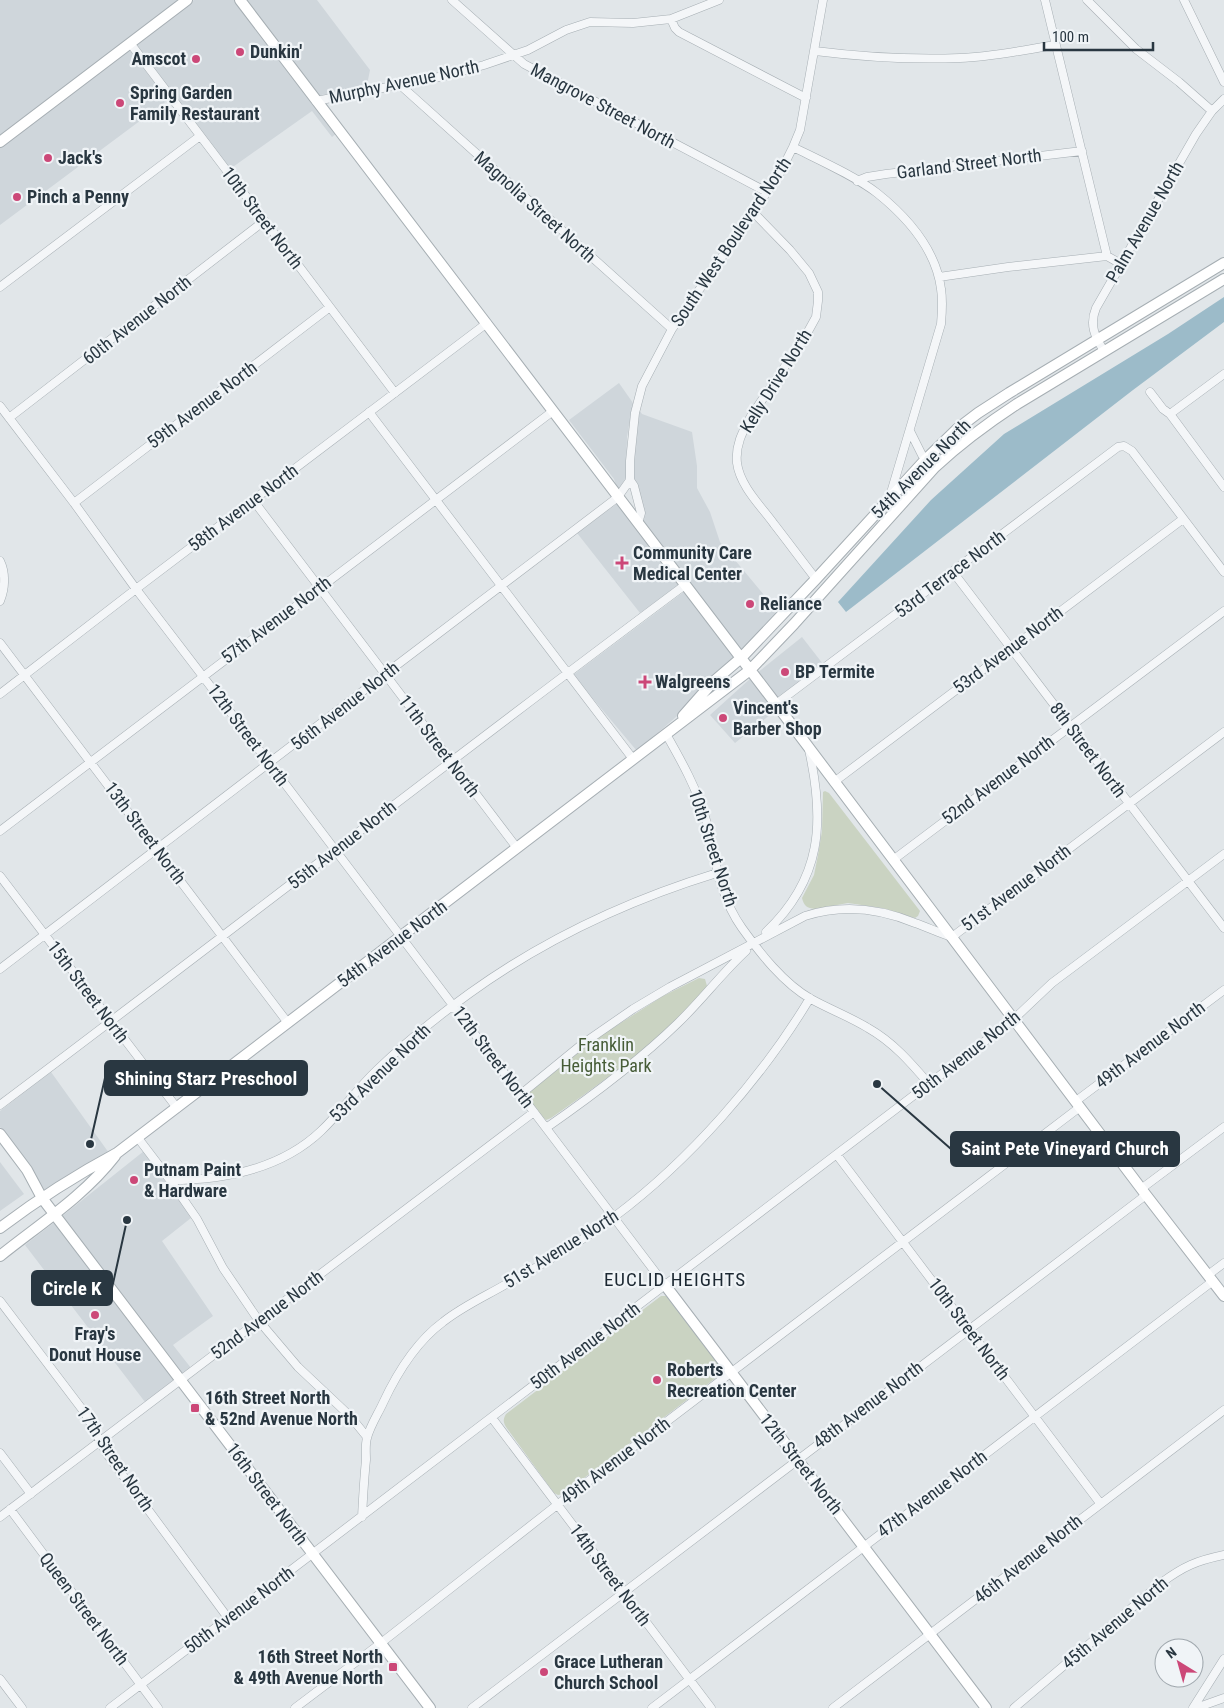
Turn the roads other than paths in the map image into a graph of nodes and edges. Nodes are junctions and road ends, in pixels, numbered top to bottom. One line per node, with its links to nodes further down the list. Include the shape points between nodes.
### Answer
1 (187, 0): 10 (main road)
2 (240, 0): 18 (main road)
3 (452, 0): 13 (street, Mangrove Street North)
4 (719, 0): 9 (street, Murphy Avenue North)
5 (823, 0): 12 (street, South West Boulevard North)
6 (1044, 0): 11 (street)
7 (1087, 0): 19 (street, via 1136,49)
8 (1184, 0): 14 (street)
9 (671, 19): 13 (street, Murphy Avenue North, via 633,23 590,22); 16 (street, via 678,32)
10 (130, 43): 20 (street, 10th Street North); 21 (main road)
11 (1055, 45): 12 (street, via 961,58 889,58); 23 (street)
12 (815, 51): 16 (street, South West Boulevard North)
13 (512, 55): 15 (street, Murphy Avenue North, via 449,75); 25 (street, Mangrove Street North, via 550,79)
14 (1224, 82)
15 (398, 84): 18 (street, Murphy Avenue North); 36 (street, Magnolia Street North)
16 (806, 98): 22 (street, South West Boulevard North)
17 (1224, 99): 19 (street, Palm Avenue North)
18 (316, 101): 35 (main road)
19 (1212, 111): 29 (street, Palm Avenue North)
20 (200, 136): 27 (street, 10th Street North); 33 (street)
21 (0, 142)
22 (794, 147): 24 (street); 25 (street, South West Boulevard North)
23 (1082, 151): 24 (street, Garland Street North, via 886,174); 28 (street)
24 (857, 181): 31 (street, via 876,193 912,227 930,255)
25 (767, 192): 26 (street, South West Boulevard North)
26 (753, 212): 36 (street, South West Boulevard North); 62 (street, Kelly Drive North, via 809,273 818,292 818,301 816,317 805,336 745,427 739,441 738,464 743,481)
27 (264, 221): 34 (street, 10th Street North); 46 (street, 60th Avenue North)
28 (1107, 256): 29 (street); 31 (street)
29 (1121, 264): 37 (street, Palm Avenue North, via 1092,316)
30 (1224, 264): 37 (main road, 54th Avenue North)
31 (939, 278): 47 (street, via 941,324)
32 (1224, 279): 38 (main road, 54th Avenue North)
33 (0, 287)
34 (330, 307): 41 (street, 10th Street North); 56 (street, 59th Avenue North)
35 (487, 323): 41 (street, 58th Avenue North); 43 (main road)
36 (672, 329): 50 (street, South West Boulevard North, via 642,386 631,438)
37 (1097, 340): 38 (street, Palm Avenue North); 48 (main road, 54th Avenue North, via 978,413)
38 (1104, 351): 49 (main road, 54th Avenue North, via 991,421)
39 (1224, 374): 45 (street)
40 (1150, 392): 45 (street)
41 (395, 393): 44 (street, 58th Avenue North)
42 (0, 406): 46 (street, 12th Street North)
43 (553, 411): 53 (main road); 55 (street, 57th Avenue North)
44 (369, 412): 54 (street, 58th Avenue North); 55 (street)
45 (1170, 414): 51 (street)
46 (9, 418): 56 (street, 12th Street North)
47 (910, 431): 48 (street); 52 (street)
48 (926, 459): 49 (street); 52 (main road, 54th Avenue North)
49 (934, 467): 72 (main road, 54th Avenue North)
50 (630, 480): 53 (street); 58 (street, South West Boulevard North, via 641,513)
51 (1224, 487)
52 (890, 496): 62 (main road, 54th Avenue North)
53 (618, 497): 58 (main road); 64 (street, 56th Avenue North)
54 (253, 500): 65 (street, 11th Street North); 66 (street, 58th Avenue North)
55 (436, 500): 64 (street); 65 (street, 57th Avenue North)
56 (74, 503): 66 (street, 12th Street North)
57 (1183, 519): 60 (street, 53rd Terrace North, via 1132,451 1124,446 1118,447); 61 (street); 70 (street, 53rd Avenue North)
58 (638, 523): 63 (main road)
59 (0, 561): 67 (street, via 4,579)
60 (953, 572): 70 (street, 8th Street North); 78 (street, 53rd Terrace North)
61 (1224, 572)
62 (816, 579): 71 (main road, 54th Avenue North)
63 (685, 585): 71 (main road); 73 (street, 55th Avenue North)
64 (501, 586): 73 (street); 74 (street, 56th Avenue North)
65 (319, 588): 74 (street, 11th Street North); 76 (street, 57th Avenue North)
66 (136, 589): 75 (street, 58th Avenue North); 76 (street, 12th Street North)
67 (0, 600)
68 (1224, 611): 79 (street, 52nd Avenue North)
69 (0, 643): 75 (street, 13th Street North)
70 (1011, 648): 79 (street, 8th Street North); 87 (street, 53rd Avenue North)
71 (741, 658): 72 (main road); 81 (main road, 54th Avenue North, via 713,682)
72 (750, 670): 78 (main road); 81 (main road, 54th Avenue North)
73 (567, 673): 83 (street); 84 (street, 55th Avenue North)
74 (385, 674): 84 (street, 11th Street North); 86 (street, 56th Avenue North)
75 (24, 676): 77 (street, 58th Avenue North); 85 (street, 13th Street North)
76 (203, 676): 85 (street, 57th Avenue North); 86 (street, 12th Street North)
77 (0, 694)
78 (776, 704): 82 (main road)
79 (1071, 726): 88 (street, 8th Street North); 94 (street, 52nd Avenue North)
80 (1224, 732): 88 (street, 51st Avenue North)
81 (666, 734): 83 (main road, 54th Avenue North); 95 (street, 10th Street North, via 698,797)
82 (808, 748): 87 (main road); 103 (street, via 818,807 814,851 806,877 792,903)
83 (633, 760): 90 (main road, 54th Avenue North)
84 (451, 761): 90 (street, 11th Street North); 92 (street, 55th Avenue North)
85 (92, 762): 89 (street, 57th Avenue North); 91 (street, 13th Street North)
86 (270, 764): 91 (street, 56th Avenue North); 92 (street, 12th Street North)
87 (834, 782): 94 (main road)
88 (1129, 803): 97 (street, 8th Street North); 101 (street, 51st Avenue North)
89 (0, 831)
90 (517, 848): 100 (main road, 54th Avenue North)
91 (157, 849): 99 (street, 56th Avenue North); 102 (street, 13th Street North)
92 (336, 850): 100 (street, 12th Street North); 102 (street, 55th Avenue North)
93 (1224, 854): 97 (street, 50th Avenue North)
94 (893, 860): 101 (main road)
95 (717, 873): 103 (street, 10th Street North, via 727,901); 107 (street, 53rd Avenue North, via 654,893 577,928 507,967)
96 (0, 876): 99 (street, 15th Street North)
97 (1188, 881): 98 (street, 8th Street North); 108 (street, 50th Avenue North, via 1052,983)
98 (1224, 928)
99 (45, 935): 104 (street, 56th Avenue North); 109 (street, 15th Street North)
100 (401, 937): 107 (street, 12th Street North); 110 (main road, 54th Avenue North)
101 (952, 937): 103 (street, 51st Avenue North, via 893,915 844,908 805,916); 108 (main road)
102 (222, 938): 109 (street, 55th Avenue North); 110 (street, 13th Street North)
103 (754, 943): 106 (street, 10th Street North, via 791,984); 112 (street, via 670,987 625,1015 581,1044); 118 (street, via 647,1051)
104 (0, 969)
105 (1224, 990): 113 (street, 49th Avenue North)
106 (810, 998): 111 (street, 10th Street North, via 884,1038); 127 (street, 51st Avenue North, via 760,1072 715,1123 658,1182)
107 (453, 1005): 112 (street, 12th Street North); 123 (street, 53rd Avenue North, via 377,1070 320,1131 288,1155 231,1175)
108 (1014, 1020): 111 (street, 50th Avenue North); 113 (main road)
109 (110, 1022): 114 (street, 55th Avenue North); 115 (street, 15th Street North)
110 (288, 1023): 115 (main road, 54th Avenue North)
111 (930, 1084): 122 (street, 50th Avenue North)
112 (521, 1094): 116 (street, 12th Street North)
113 (1078, 1104): 124 (main road); 129 (street, 49th Avenue North)
114 (0, 1105)
115 (176, 1108): 120 (main road, 54th Avenue North)
116 (534, 1112): 118 (street, 12th Street North); 136 (street, 52nd Avenue North)
117 (1224, 1127): 124 (street, 48th Avenue North)
118 (546, 1128): 127 (street, 12th Street North)
119 (0, 1134): 125 (main road, 16th Street North, via 27,1170)
120 (138, 1138): 121 (main road, 54th Avenue North); 123 (street)
121 (117, 1153): 125 (main road, 54th Avenue North); 126 (main road, 54th Avenue North, via 79,1196)
122 (837, 1155): 129 (street, 10th Street North); 133 (street, 50th Avenue North)
123 (170, 1180): 136 (street)
124 (1143, 1192): 132 (main road); 137 (street, 48th Avenue North)
125 (42, 1198): 126 (main road, 16th Street North); 128 (main road, 54th Avenue North)
126 (54, 1214): 130 (main road, 54th Avenue North); 139 (main road, 16th Street North)
127 (614, 1218): 133 (street, 12th Street North); 143 (street, 51st Avenue North, via 554,1258 461,1309 428,1335 389,1390)
128 (0, 1228)
129 (903, 1242): 137 (street, 10th Street North); 138 (street, 49th Avenue North)
130 (0, 1256)
131 (1224, 1263): 132 (street, 47th Avenue North)
132 (1210, 1278): 134 (main road); 141 (street, 47th Avenue North)
133 (665, 1285): 138 (main road, 12th Street North); 142 (street, 50th Avenue North)
134 (1224, 1296)
135 (0, 1300): 144 (street, 17th Street North, via 85,1413)
136 (259, 1321): 139 (street, 52nd Avenue North); 143 (street, via 298,1367 350,1416)
137 (969, 1328): 141 (street, 10th Street North); 146 (street, 48th Avenue North)
138 (731, 1373): 146 (main road, 12th Street North); 149 (street, 49th Avenue North)
139 (181, 1380): 144 (street, 52nd Avenue North); 154 (main road, 16th Street North)
140 (1224, 1410): 148 (street, 46th Avenue North)
141 (1034, 1416): 148 (street, 10th Street North); 153 (street, 47th Avenue North)
142 (492, 1418): 149 (street, 14th Street North); 152 (street, 50th Avenue North)
143 (367, 1437): 152 (street, 51st Avenue North)
144 (100, 1441): 147 (street, 52nd Avenue North); 157 (street, 17th Street North)
145 (0, 1453): 147 (street)
146 (797, 1460): 153 (main road, 12th Street North); 156 (street, 48th Avenue North)
147 (31, 1494): 150 (street, 52nd Avenue North)
148 (1100, 1503): 158 (street, 46th Avenue North)
149 (557, 1505): 156 (street, 14th Street North); 159 (street, 49th Avenue North)
150 (10, 1509): 151 (street, 52nd Avenue North); 163 (street, Queen Street North)
151 (0, 1517)
152 (362, 1517): 154 (street, 50th Avenue North)
153 (863, 1546): 158 (main road, 12th Street North); 162 (street, 47th Avenue North)
154 (313, 1554): 157 (street, 50th Avenue North); 159 (main road, 16th Street North)
155 (1224, 1555): 175 (street, 45th Avenue North, via 1181,1569)
156 (623, 1593): 162 (street, 14th Street North); 170 (street, 48th Avenue North)
157 (228, 1618): 163 (street, 50th Avenue North)
158 (931, 1634): 173 (street, 46th Avenue North); 174 (main road, 12th Street North)
159 (380, 1643): 168 (street, 49th Avenue North); 169 (main road, 16th Street North)
160 (1223, 1662): 176 (street)
161 (0, 1679): 165 (street)
162 (689, 1679): 171 (street, 47th Avenue North); 172 (street, 14th Street North)
163 (140, 1685): 166 (street, 50th Avenue North); 167 (street, Queen Street North)
164 (1224, 1698): 176 (street)
165 (22, 1708)
166 (110, 1708)
167 (158, 1708)
168 (295, 1708)
169 (430, 1708)
170 (472, 1708)
171 (652, 1708)
172 (711, 1708)
173 (834, 1708)
174 (986, 1708)
175 (1014, 1708)
176 (1195, 1708)

